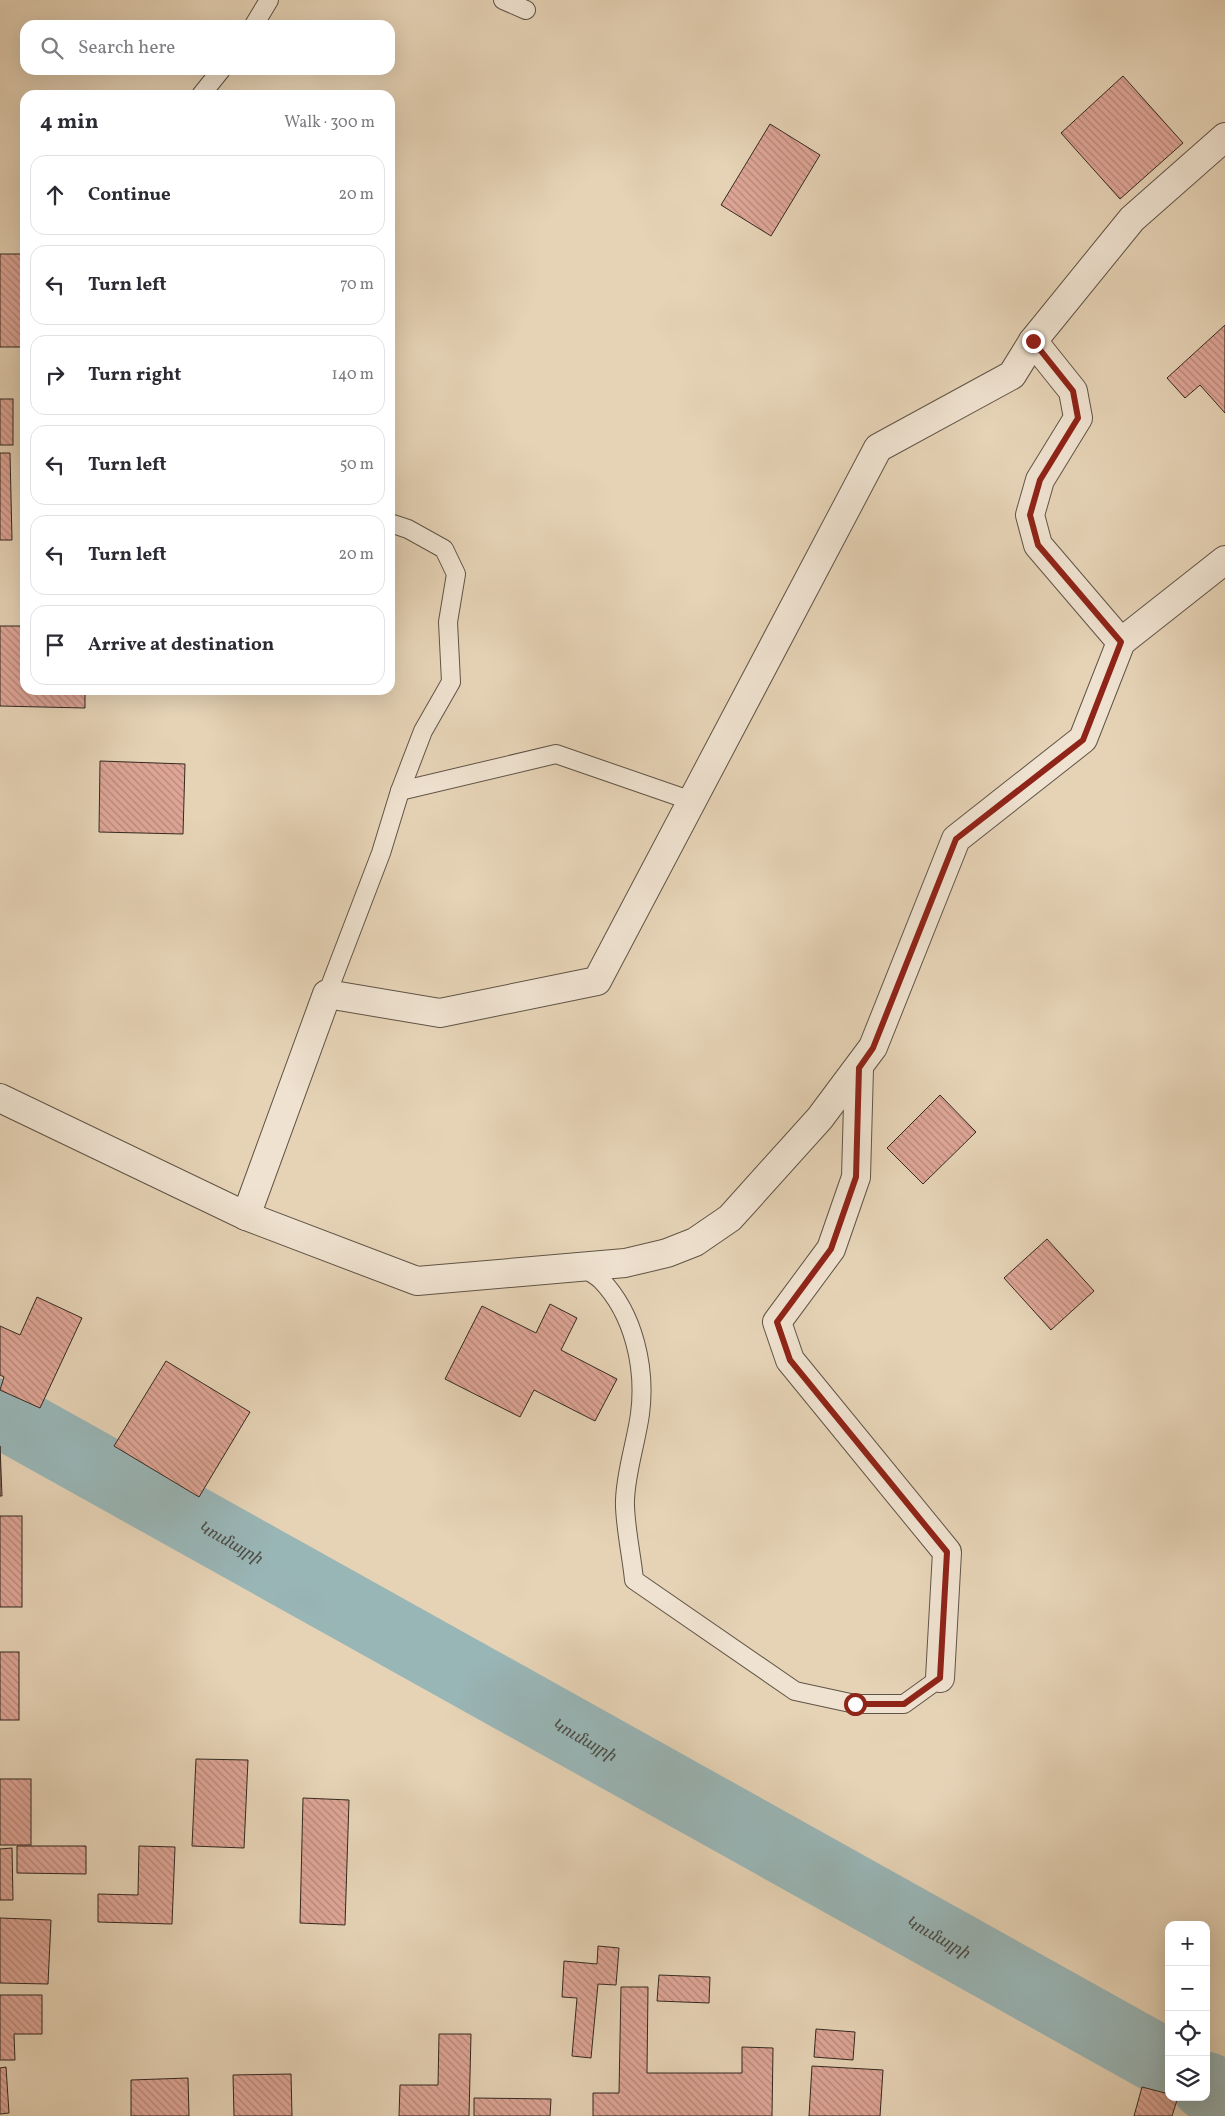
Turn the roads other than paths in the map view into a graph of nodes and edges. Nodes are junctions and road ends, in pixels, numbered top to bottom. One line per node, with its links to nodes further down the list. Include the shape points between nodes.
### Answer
1 (269, 0): 4 (lane)
2 (502, 0): 3 (lane)
3 (526, 10)
4 (257, 20)
5 (217, 75): 6 (lane)
6 (205, 90)
7 (1225, 137): 8 (street, via 1132,219)
8 (1033, 341): 11 (street, via 1073,391 1078,418 1040,480 1030,515 1038,545); 13 (street, via 1012,375 878,448)
9 (395, 524): 12 (lane, via 444,550 456,574 448,622 451,682 423,731)
10 (1225, 560): 11 (street)
11 (1121, 642): 15 (street, via 1083,740 956,839 873,1048)
12 (400, 791): 13 (lane, via 556,754); 14 (lane, via 381,853)
13 (692, 801): 14 (street, via 597,981 440,1013)
14 (327, 994): 17 (street)
15 (859, 1068): 18 (street, via 820,1118 730,1218 695,1242 667,1253 625,1263); 19 (street, via 856,1177 831,1249 777,1322 790,1360 947,1552)
16 (0, 1098): 17 (street)
17 (246, 1216): 18 (street, via 417,1281)
18 (582, 1267): 19 (lane, via 600,1279 621,1307 635,1340 641,1376 640,1414 625,1502 634,1580 795,1691 855,1704 904,1704)
19 (940, 1678)

